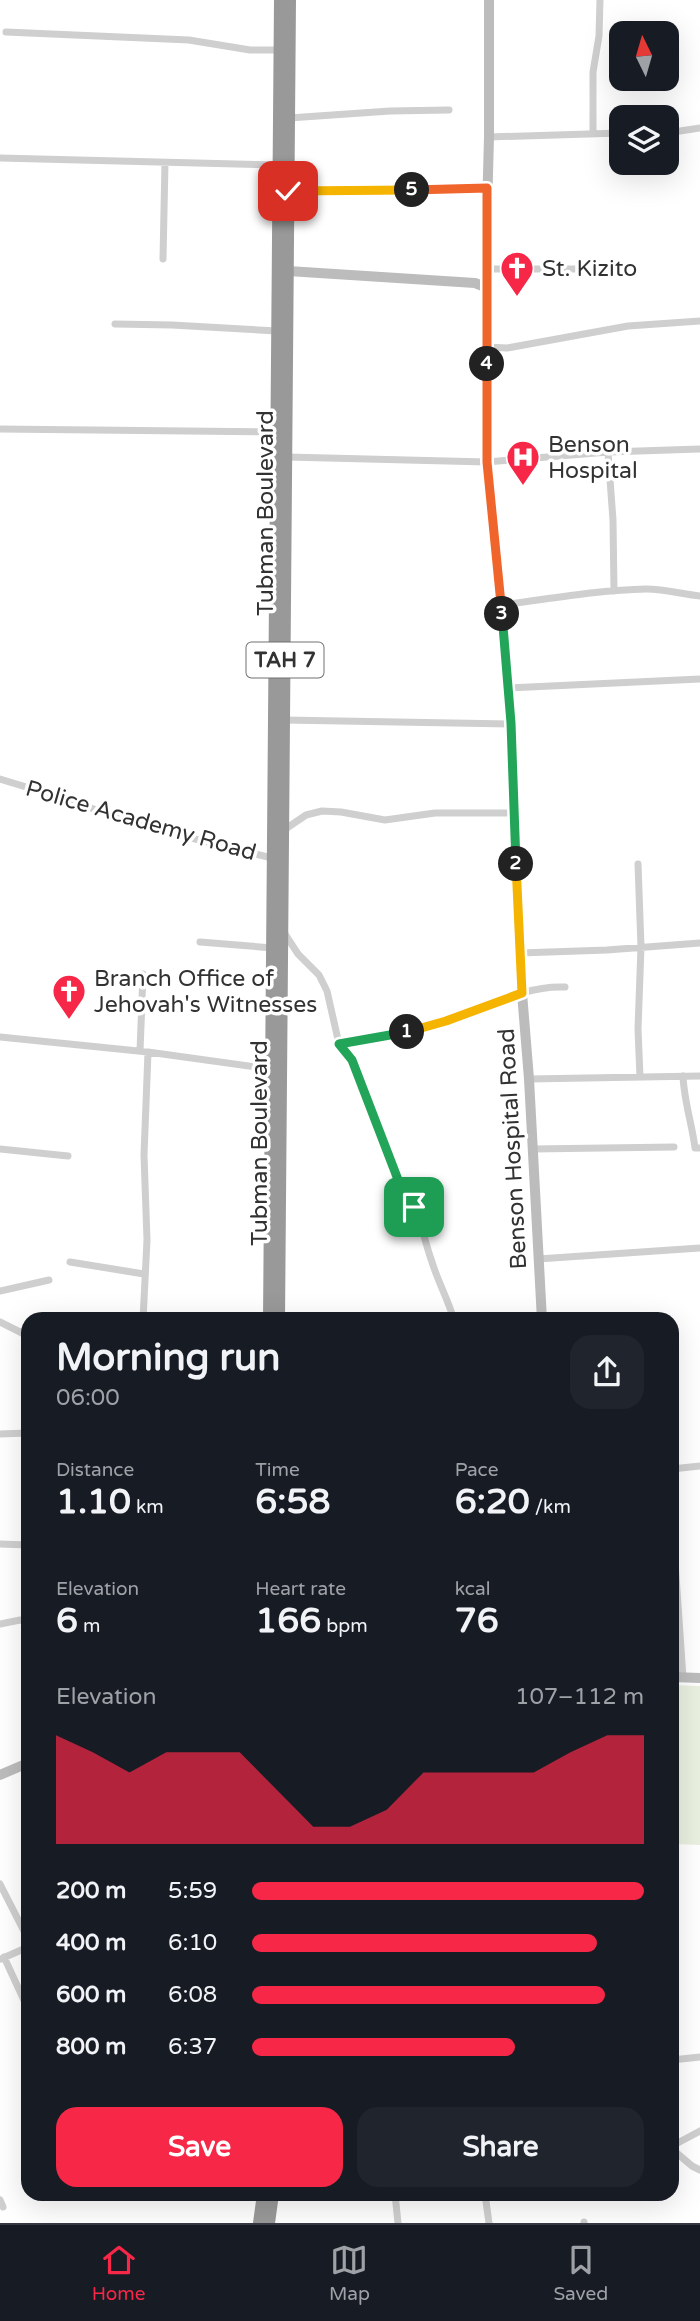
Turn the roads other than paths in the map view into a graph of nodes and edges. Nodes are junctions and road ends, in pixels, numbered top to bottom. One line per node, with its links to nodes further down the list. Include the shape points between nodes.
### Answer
1 (280, 0): 6 (highway, Tubman Boulevard / TAH 7)
2 (290, 0): 8 (highway, Tubman Boulevard / TAH 7)
3 (489, 0): 13 (street, Benson Hospital Road)
4 (600, 0): 11 (street)
5 (6, 32): 6 (street, via 189,40)
6 (280, 50): 16 (highway, Tubman Boulevard / TAH 7)
7 (449, 110): 8 (street)
8 (289, 118): 18 (highway, Tubman Boulevard / TAH 7)
9 (700, 128): 10 (street)
10 (679, 131)
11 (593, 133): 12 (street); 13 (street)
12 (609, 133)
13 (489, 137): 17 (street, Benson Hospital Road)
14 (0, 158): 15 (street)
15 (164, 163): 16 (street); 19 (street)
16 (278, 165): 26 (highway, Tubman Boulevard / TAH 7)
17 (487, 188): 18 (street); 20 (street, Benson Hospital Road)
18 (288, 191): 22 (highway, Tubman Boulevard / TAH 7)
19 (163, 259)
20 (485, 269): 21 (street); 23 (street, Benson Hospital Road)
21 (581, 269)
22 (288, 271): 23 (street); 32 (highway, Tubman Boulevard / TAH 7)
23 (485, 287): 27 (street, Benson Hospital Road)
24 (700, 321): 27 (street, via 628,326 507,348)
25 (116, 324): 26 (street)
26 (277, 331): 29 (highway, Tubman Boulevard / TAH 7)
27 (486, 347): 33 (street, Benson Hospital Road)
28 (0, 429): 29 (street)
29 (276, 432): 44 (highway, Tubman Boulevard / TAH 7)
30 (700, 449): 31 (street)
31 (608, 452): 33 (street); 34 (street)
32 (287, 457): 33 (street); 39 (highway, Tubman Boulevard / TAH 7)
33 (487, 462): 36 (street, Benson Hospital Road)
34 (614, 591): 35 (street, via 661,590); 36 (street)
35 (700, 596)
36 (501, 605): 38 (street, Benson Hospital Road)
37 (700, 679): 38 (street)
38 (508, 688): 40 (street, Benson Hospital Road)
39 (284, 720): 40 (street); 43 (highway, Tubman Boulevard / TAH 7)
40 (511, 723): 42 (street, Benson Hospital Road)
41 (0, 779): 44 (street, Police Academy Road, via 135,824)
42 (514, 813): 43 (street, via 435,813 385,820 322,811); 51 (street, Benson Hospital Road)
43 (283, 830): 44 (highway, Tubman Boulevard / TAH 7)
44 (278, 860): 46 (highway, Tubman Boulevard / TAH 7); 50 (highway, Tubman Boulevard / TAH 7)
45 (638, 864): 49 (street)
46 (283, 931): 56 (street, via 327,991); 76 (highway, Tubman Boulevard / TAH 7)
47 (200, 942): 50 (street)
48 (700, 943): 49 (street)
49 (641, 947): 51 (street); 61 (street)
50 (272, 948): 58 (highway, Tubman Boulevard / TAH 7)
51 (520, 953): 54 (street, Benson Hospital Road)
52 (143, 974): 57 (street)
53 (565, 987): 54 (street)
54 (522, 993): 56 (street, via 446,1021); 62 (street, Benson Hospital Road)
55 (0, 1037): 57 (street)
56 (339, 1044): 77 (street, via 352,1060 402,1190 424,1228)
57 (144, 1052): 58 (street); 71 (street)
58 (270, 1069): 75 (highway, Tubman Boulevard / TAH 7)
59 (683, 1076): 60 (street); 61 (street); 64 (street, via 695,1148)
60 (700, 1076)
61 (640, 1077): 62 (street)
62 (529, 1079): 66 (street, Benson Hospital Road)
63 (674, 1147): 66 (street)
64 (700, 1148)
65 (0, 1149): 67 (street)
66 (533, 1149): 69 (street, Benson Hospital Road)
67 (68, 1156)
68 (700, 1248): 69 (street)
69 (538, 1259): 78 (street, Benson Hospital Road)
70 (70, 1262): 71 (street)
71 (144, 1275): 74 (street)
72 (49, 1280): 73 (street)
73 (0, 1292)
74 (144, 1312)
75 (269, 1312)
76 (279, 1312)
77 (452, 1312)
78 (541, 1312)
79 (0, 1322): 80 (street)
80 (21, 1332)
81 (21, 1433): 82 (street)
82 (0, 1434)
83 (700, 1466): 84 (street)
84 (679, 1468)
85 (0, 1544): 86 (street)
86 (21, 1545)
87 (21, 1620): 88 (street)
88 (0, 1624)
89 (679, 1678): 90 (street)
90 (700, 1678)
91 (21, 1766): 92 (street)
92 (0, 1775)
93 (0, 1884): 94 (street)
94 (21, 1925)
95 (21, 1950): 96 (street)
96 (2, 1958): 97 (street)
97 (21, 1995)
98 (700, 2057): 99 (street)
99 (679, 2059)
100 (700, 2131): 101 (street)
101 (679, 2143)
102 (679, 2154): 103 (street)
103 (700, 2170)
104 (261, 2201): 108 (highway)
105 (264, 2201): 109 (highway)
106 (396, 2201): 110 (street)
107 (486, 2201): 111 (street)
108 (259, 2223)
109 (269, 2223)
110 (398, 2223)
111 (489, 2223)

